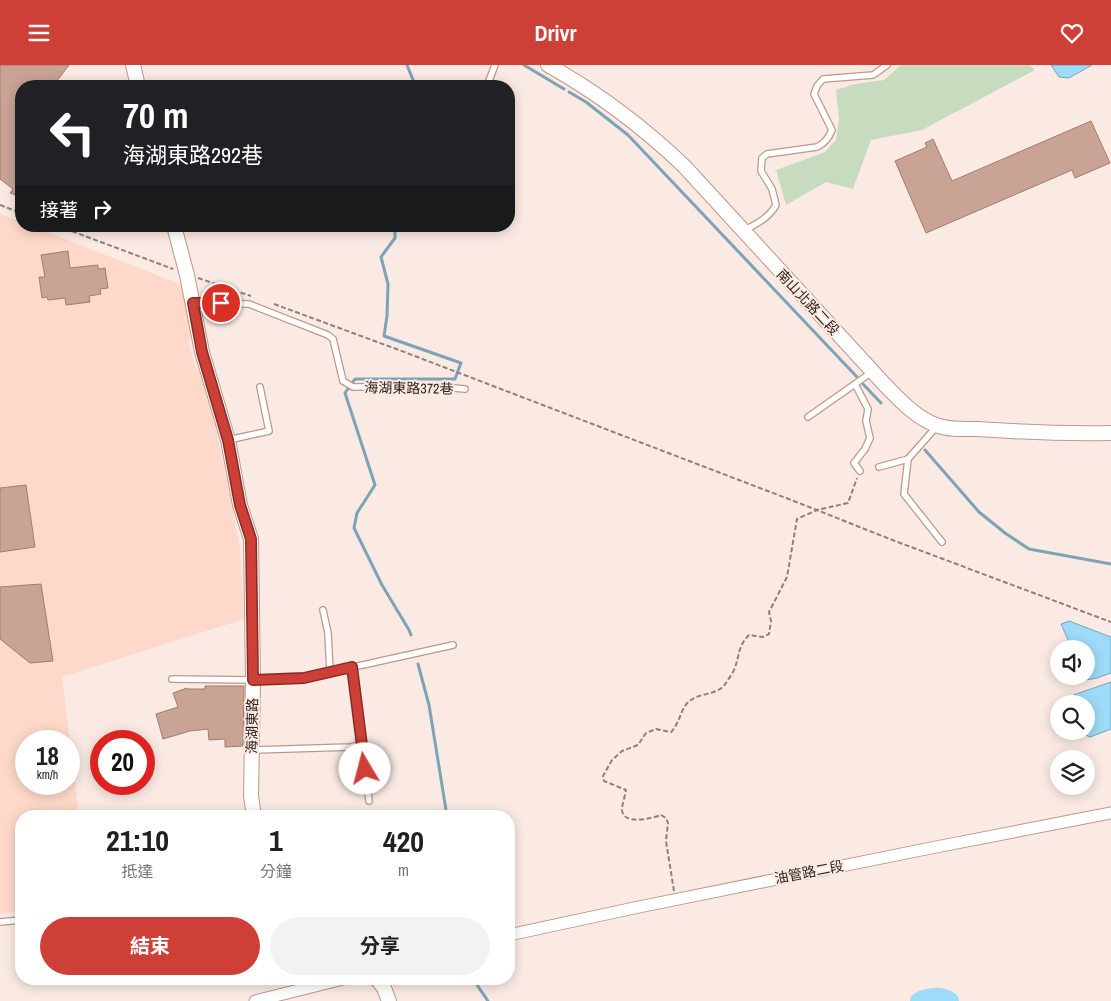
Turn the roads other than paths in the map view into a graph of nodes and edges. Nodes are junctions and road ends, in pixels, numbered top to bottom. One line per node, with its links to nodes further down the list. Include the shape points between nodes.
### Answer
1 (133, 65): 5 (street)
2 (495, 65): 6 (lane)
3 (548, 65): 7 (street, 南山北路二段, via 601,97 656,139)
4 (887, 65): 7 (lane, via 873,75 823,79 814,94 832,130 829,137 817,147 768,154 762,158 761,171 772,189 776,205 766,218)
5 (137, 80)
6 (489, 80)
7 (743, 231): 10 (street, 南山北路二段)
8 (176, 232): 9 (street, 海湖東路)
9 (193, 303): 13 (lane, 海湖東路372巷, via 249,304 328,335 333,339 343,381 353,387); 17 (street, 海湖東路, via 202,352)
10 (873, 371): 11 (lane); 15 (street, 南山北路二段, via 905,405)
11 (855, 384): 14 (lane); 20 (lane, via 868,409 866,421 870,438 854,463)
12 (260, 387): 17 (lane, via 269,431)
13 (465, 389)
14 (808, 417)
15 (937, 426): 16 (street, 南山北路二段, via 1022,433); 18 (lane)
16 (1111, 433)
17 (228, 440): 27 (street, 海湖東路, via 240,505 251,539)
18 (908, 459): 19 (lane); 21 (lane, via 904,494)
19 (879, 467)
20 (860, 471)
21 (942, 542)
22 (323, 610): 25 (lane)
23 (453, 645): 24 (lane)
24 (352, 667): 25 (lane); 28 (lane)
25 (330, 673): 27 (lane, via 304,678)
26 (172, 679): 27 (lane)
27 (253, 680): 29 (street, 海湖東路)
28 (362, 745): 29 (lane); 30 (lane)
29 (251, 750): 31 (street, 海湖東路)
30 (369, 801)
31 (253, 810)
32 (1111, 813): 35 (street, 油管路二段)
33 (15, 921): 34 (lane)
34 (0, 922)
35 (515, 934)
36 (319, 985): 38 (street)
37 (381, 985): 39 (street)
38 (256, 1001)
39 (389, 1001)

